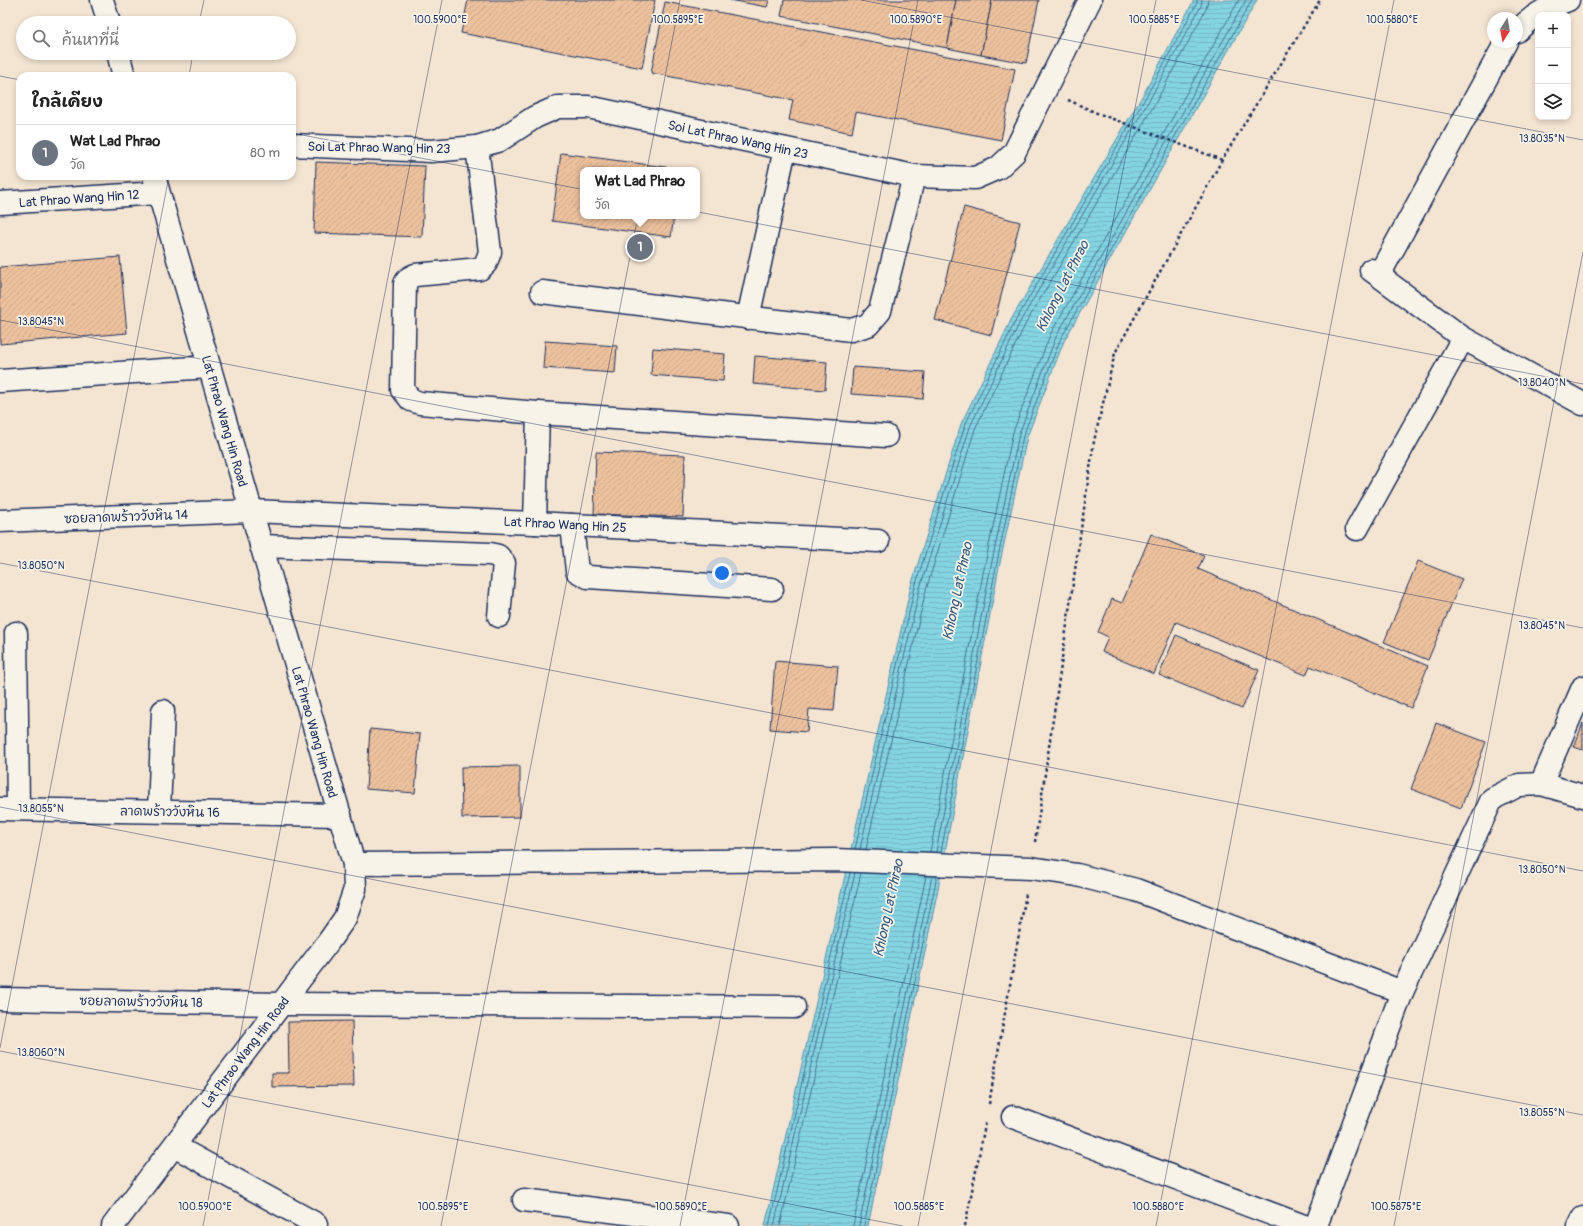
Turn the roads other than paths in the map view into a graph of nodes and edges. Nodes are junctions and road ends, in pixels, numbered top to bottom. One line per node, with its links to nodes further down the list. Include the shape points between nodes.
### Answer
1 (102, 0): 4 (street)
2 (1090, 0): 12 (street, Soi Lat Phrao Wang Hin 23, via 1014,153 998,168 975,178)
3 (1568, 0): 5 (street, via 1552,5)
4 (107, 16)
5 (1523, 25)
6 (1503, 48): 17 (street, via 1375,272)
7 (120, 60): 8 (street)
8 (123, 72)
9 (296, 145): 10 (street, Soi Lat Phrao Wang Hin 23, via 431,151)
10 (477, 147): 11 (street, Soi Lat Phrao Wang Hin 23, via 500,140 535,117 558,107 588,107); 21 (street, via 490,252 486,263 480,269 415,275 405,283 403,390 411,400 420,403)
11 (785, 149): 12 (street, Soi Lat Phrao Wang Hin 23); 16 (street)
12 (914, 176): 16 (street, via 880,311 868,325 851,330)
13 (156, 185): 14 (street, Lat Phrao Wang Hin 12); 18 (street, Lat Phrao Wang Hin Road)
14 (0, 203)
15 (542, 292): 16 (street)
16 (748, 318)
17 (1464, 338): 20 (street); 27 (street)
18 (209, 367): 19 (street); 23 (street, Lat Phrao Wang Hin Road)
19 (0, 381)
20 (1583, 404)
21 (538, 413): 22 (street); 25 (street)
22 (886, 436)
23 (251, 511): 24 (street, ซอยลาดพร้าววังหิน 14); 25 (street, Lat Phrao Wang Hin 25); 29 (street, Lat Phrao Wang Hin Road)
24 (0, 522)
25 (535, 523): 26 (street, Lat Phrao Wang Hin 25)
26 (572, 525): 28 (street, Lat Phrao Wang Hin 25); 30 (street, via 577,571 588,577)
27 (1357, 529)
28 (878, 541)
29 (261, 546): 31 (street, via 498,556 504,563); 39 (street, Lat Phrao Wang Hin Road)
30 (772, 589)
31 (498, 616)
32 (16, 633): 37 (street)
33 (1583, 687): 35 (street)
34 (162, 711): 38 (street)
35 (1541, 784): 36 (street); 41 (street, via 1519,785 1492,799)
36 (1583, 796)
37 (9, 809): 38 (street, ลาดพร้าววังหิน 16)
38 (159, 811): 39 (street, ลาดพร้าววังหิน 16)
39 (340, 814): 40 (street, Lat Phrao Wang Hin Road)
40 (354, 864): 41 (street, via 834,860 1031,868 1077,875 1136,890); 43 (street, Lat Phrao Wang Hin Road, via 355,889 345,918)
41 (1402, 992): 54 (street)
42 (0, 999): 43 (street, ซอยลาดพร้าววังหิน 18)
43 (282, 1004): 44 (street, ซอยลาดพร้าววังหิน 18); 46 (street, Lat Phrao Wang Hin Road)
44 (794, 1007)
45 (1013, 1117): 53 (street)
46 (174, 1146): 50 (street); 51 (street, Lat Phrao Wang Hin Road)
47 (524, 1200): 49 (street)
48 (1583, 1218): 55 (street)
49 (660, 1221): 52 (street)
50 (316, 1224)
51 (113, 1226)
52 (728, 1226)
53 (1304, 1226)
54 (1316, 1226)
55 (1579, 1226)

